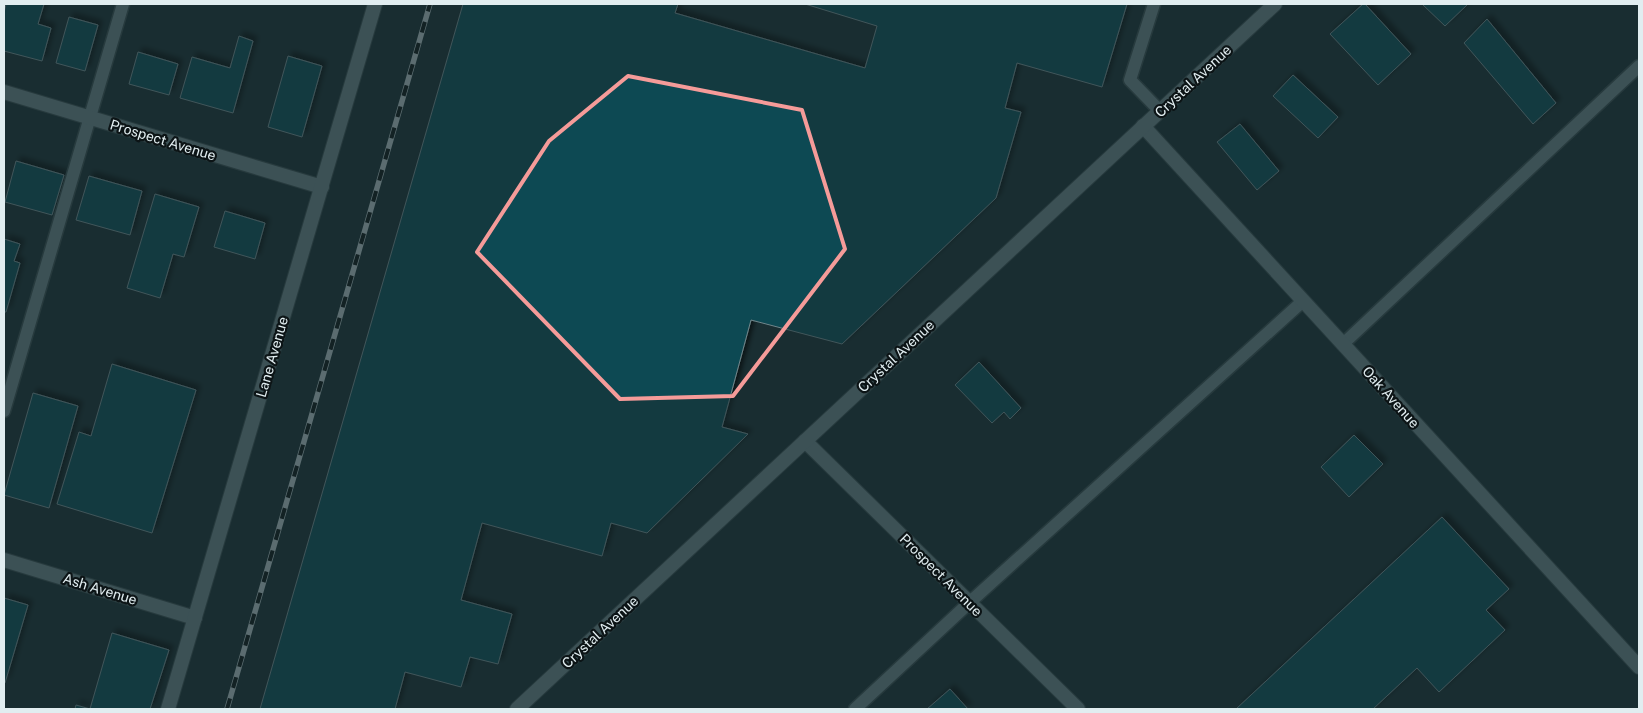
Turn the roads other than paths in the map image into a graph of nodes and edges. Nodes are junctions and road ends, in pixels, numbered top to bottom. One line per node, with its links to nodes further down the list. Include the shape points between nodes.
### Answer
1 (123, 4): 8 (lane)
2 (375, 4): 10 (street, Lane Avenue)
3 (1154, 4): 7 (lane, via 1130,80)
4 (1275, 4): 7 (street, Crystal Avenue)
5 (1639, 66): 12 (lane)
6 (4, 92): 8 (street, Prospect Avenue)
7 (1160, 111): 9 (street, Crystal Avenue)
8 (89, 118): 10 (street, Prospect Avenue); 13 (lane)
9 (1143, 126): 11 (street, Oak Avenue); 14 (street, Crystal Avenue)
10 (322, 187): 17 (street, Lane Avenue)
11 (1303, 301): 12 (street, Oak Avenue); 16 (lane)
12 (1343, 344): 18 (street, Oak Avenue)
13 (4, 411)
14 (805, 441): 16 (street, Prospect Avenue); 20 (street, Crystal Avenue)
15 (4, 560): 17 (street, Ash Avenue)
16 (969, 603): 21 (lane); 22 (street, Prospect Avenue)
17 (195, 618): 19 (street, Lane Avenue)
18 (1639, 667)
19 (168, 709)
20 (517, 709)
21 (855, 709)
22 (1078, 709)

